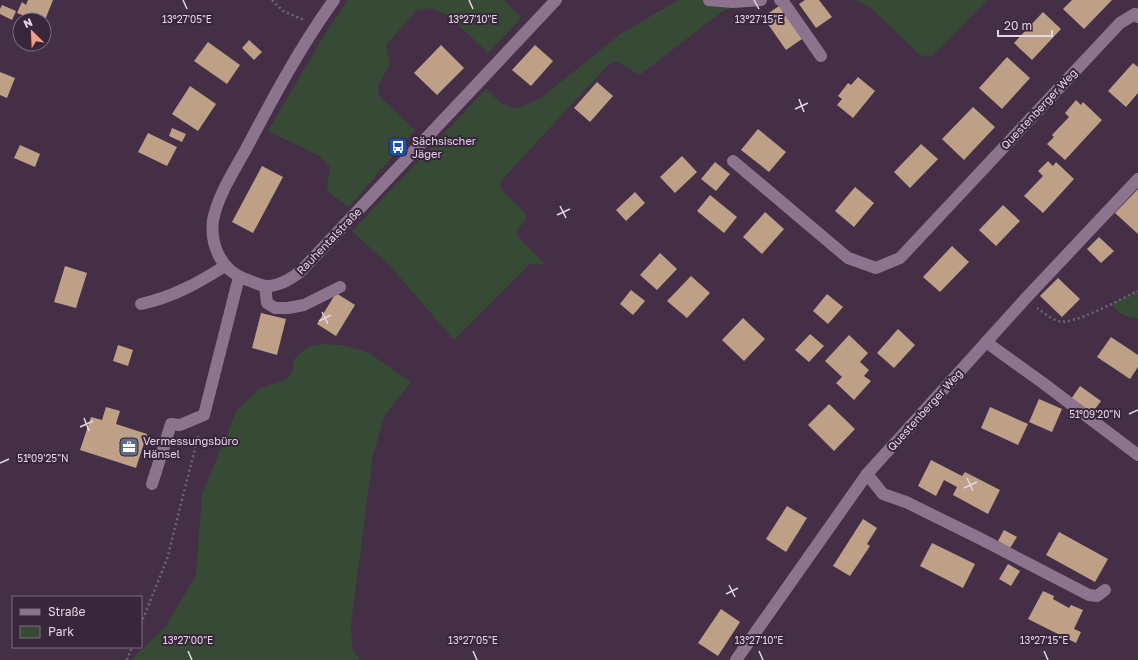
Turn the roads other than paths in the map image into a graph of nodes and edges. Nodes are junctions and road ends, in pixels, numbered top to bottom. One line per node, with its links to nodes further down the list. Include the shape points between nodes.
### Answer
1 (334, 0): 10 (street, via 314,27 218,202 213,234 215,248)
2 (556, 0): 12 (street, Rauhentalstraße, via 301,271 276,285)
3 (709, 0): 4 (street)
4 (761, 0)
5 (780, 0): 7 (street)
6 (1138, 17): 8 (street, Questenberger Weg, via 1134,14 1120,23 900,258 876,268 848,258)
7 (822, 56)
8 (734, 160)
9 (1138, 179): 15 (street, Questenberger Weg)
10 (225, 266): 11 (street); 14 (street, via 178,293)
11 (239, 277): 12 (street); 18 (street, via 204,415 180,425 171,424)
12 (265, 286): 13 (street, via 267,303 275,308 304,305)
13 (340, 287)
14 (141, 304)
15 (986, 342): 16 (street); 17 (street, Questenberger Weg)
16 (1138, 456)
17 (868, 474): 19 (street, via 883,494 906,502 979,538 1089,596 1097,596); 20 (street, Questenberger Weg)
18 (152, 484)
19 (1105, 590)
20 (736, 660)

